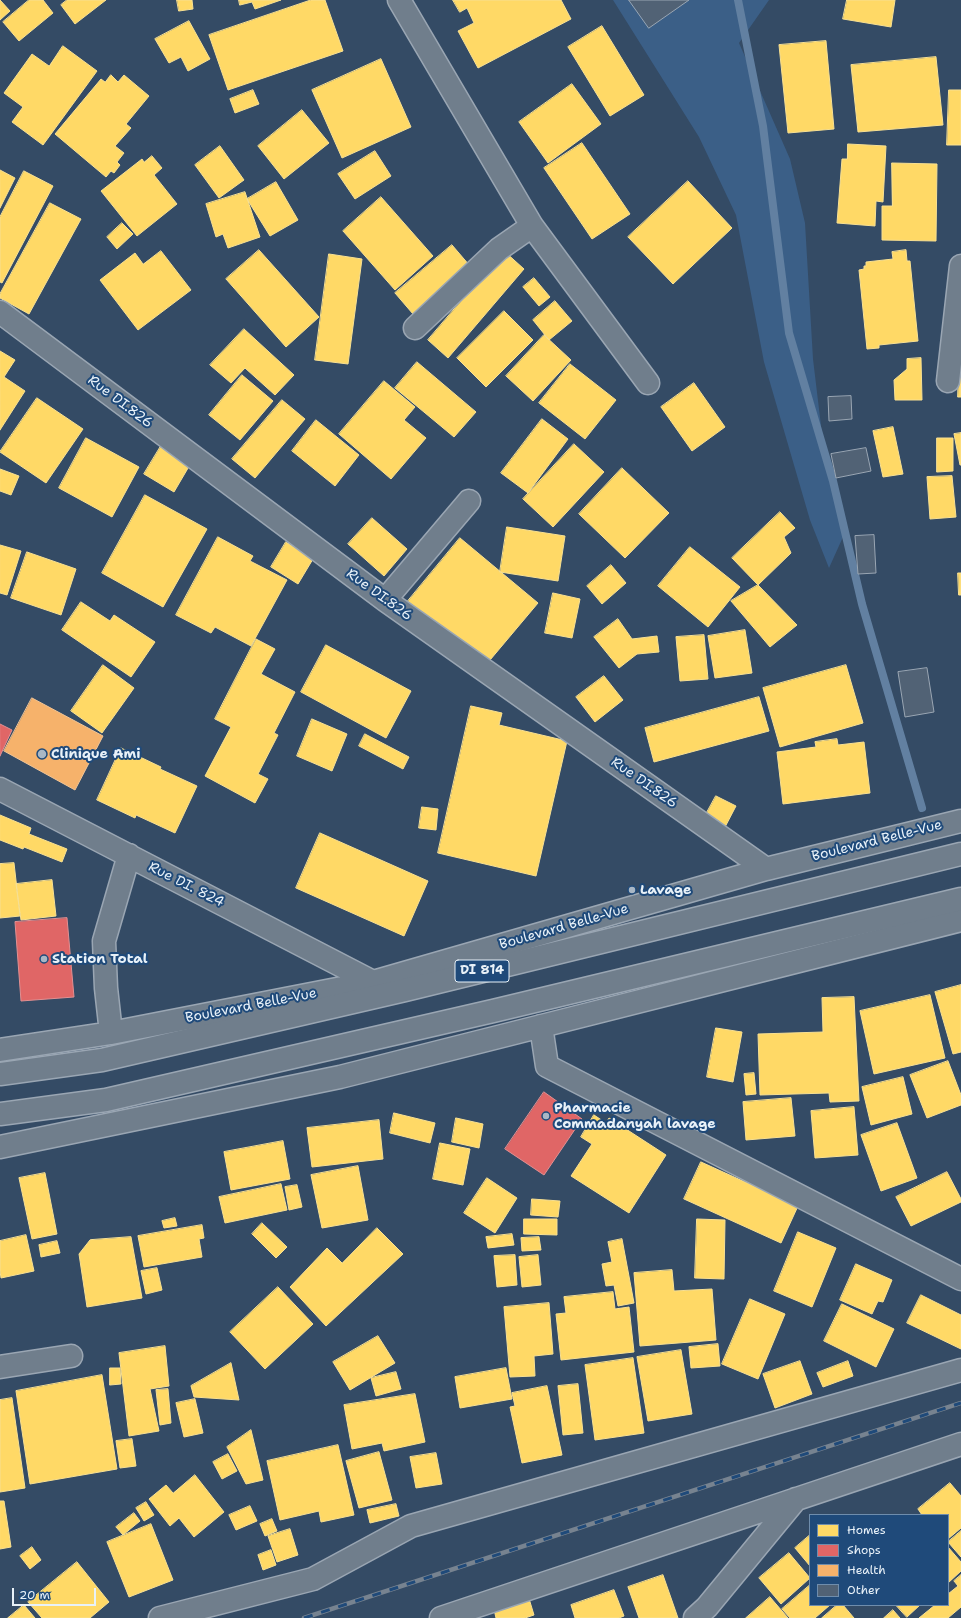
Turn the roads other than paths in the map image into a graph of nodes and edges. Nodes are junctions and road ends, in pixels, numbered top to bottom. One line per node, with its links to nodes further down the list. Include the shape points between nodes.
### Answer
1 (399, 0): 2 (street)
2 (532, 226): 5 (street, via 499,249); 7 (street)
3 (961, 266): 6 (street)
4 (0, 312): 9 (street, Rue DI.826)
5 (414, 328)
6 (948, 381)
7 (648, 383)
8 (469, 500): 9 (street)
9 (385, 600): 14 (street, Rue DI.826)
10 (0, 789): 13 (street, Rue DI. 824)
11 (961, 821): 14 (street, Boulevard Belle-Vue)
12 (961, 854): 21 (street, Boulevard Belle-Vue / DI 814, via 405,990 102,1060)
13 (129, 855): 17 (street, Rue DI. 824); 19 (street, via 104,941)
14 (766, 869): 17 (street, Boulevard Belle-Vue)
15 (961, 899): 22 (street, via 106,1100)
16 (961, 920): 18 (street)
17 (372, 982): 19 (street, Boulevard Belle-Vue)
18 (541, 1026): 23 (street, via 340,1077); 24 (street, via 547,1066)
19 (111, 1034): 20 (street, Boulevard Belle-Vue)
20 (0, 1050)
21 (0, 1074)
22 (0, 1114)
23 (0, 1147)
24 (961, 1279)
25 (71, 1356): 26 (street)
26 (0, 1367)
27 (961, 1370): 30 (street, via 411,1526 313,1579)
28 (961, 1444): 29 (street)
29 (796, 1499): 31 (street); 32 (street, via 707,1607)
30 (160, 1618)
31 (441, 1618)
32 (694, 1618)

